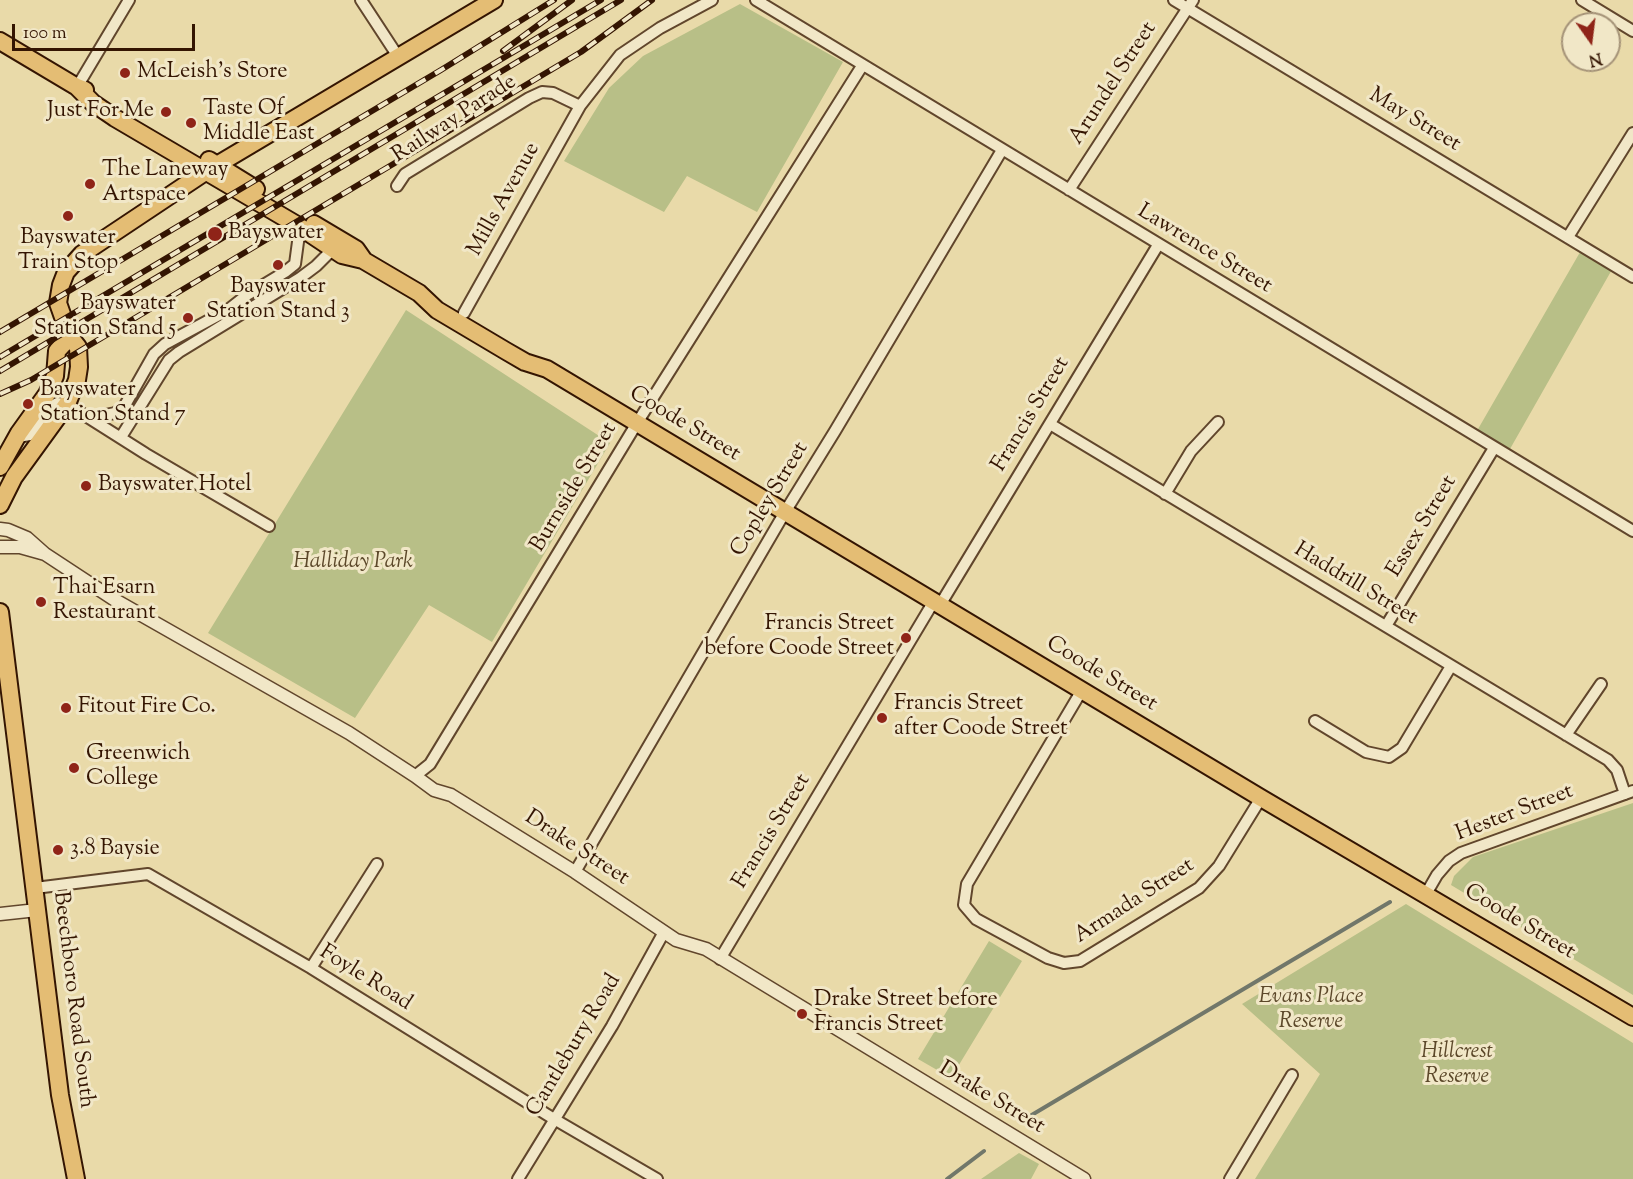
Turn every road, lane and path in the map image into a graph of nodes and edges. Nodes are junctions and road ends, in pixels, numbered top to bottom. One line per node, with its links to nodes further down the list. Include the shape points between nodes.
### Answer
1 (129, 0): 13 (street)
2 (361, 0): 11 (street)
3 (494, 0): 11 (main road)
4 (712, 0): 14 (street, via 620,55)
5 (756, 0): 12 (street, Lawrence Street)
6 (1174, 0): 8 (street, May Street)
7 (1582, 0): 9 (street)
8 (1190, 4): 19 (street, Arundel Street); 21 (street, May Street)
9 (1633, 31)
10 (0, 41): 13 (main road)
11 (399, 58): 17 (main road)
12 (861, 66): 16 (street, Lawrence Street); 33 (street, Burnside Street)
13 (77, 87): 17 (main road, via 93,104); 17 (main road, Coode Street, via 98,94 189,148)
14 (580, 106): 18 (street, Railway Parade, via 542,92 405,174); 27 (street, Mills Avenue)
15 (1633, 133): 21 (street)
16 (1002, 150): 19 (street, Lawrence Street); 41 (street, Copley Street)
17 (211, 168): 20 (main road, Coode Street); 24 (main road, Coode Street, via 356,249); 28 (main road, via 82,254 61,285 58,303)
18 (397, 186)
19 (1069, 190): 22 (street, Lawrence Street)
20 (300, 228): 23 (main road, Coode Street); 31 (street, via 295,264 228,310 165,344 154,354 124,407)
21 (1568, 237): 25 (street, May Street)
22 (1158, 245): 34 (street, Francis Street); 37 (street, Lawrence Street)
23 (333, 249): 24 (main road, Coode Street); 36 (street, via 300,278 169,360)
24 (363, 260): 26 (main road, Coode Street)
25 (1633, 277)
26 (419, 293): 27 (main road, Coode Street, via 443,300); 29 (main road, Coode Street, via 437,310 506,351)
27 (464, 313): 29 (main road, Coode Street, via 530,353)
28 (70, 337): 30 (main road, via 78,347 79,367); 35 (main road, via 57,351 55,376 47,394)
29 (547, 369): 33 (main road, Coode Street)
30 (67, 404): 31 (street); 35 (street, via 50,407 30,435); 40 (main road)
31 (91, 418): 36 (street)
32 (1218, 422): 39 (street, via 1191,452)
33 (637, 423): 41 (main road, Coode Street); 56 (street, Burnside Street, via 430,764)
34 (1050, 424): 39 (street, Haddrill Street); 47 (street, Francis Street)
35 (17, 437): 38 (main road)
36 (121, 437): 42 (street)
37 (1494, 448): 44 (street, Lawrence Street); 49 (street, Essex Street)
38 (0, 467)
39 (1165, 494): 49 (street, Haddrill Street)
40 (1, 501)
41 (785, 512): 47 (main road, Coode Street); 60 (street, Copley Street)
42 (269, 526)
43 (0, 529): 46 (street, Drake Street, via 27,537)
44 (1633, 531)
45 (0, 547): 46 (street, Drake Street)
46 (45, 554): 56 (street, Drake Street, via 144,617 349,733)
47 (937, 604): 52 (main road, Coode Street); 66 (street, Francis Street)
48 (0, 612): 53 (main road, Beechboro Road South)
49 (1386, 626): 50 (street, Haddrill Street)
50 (1451, 666): 54 (street, via 1402,748 1389,757 1366,752); 55 (street, Haddrill Street)
51 (1601, 684): 55 (street)
52 (1082, 690): 58 (main road, Coode Street); 58 (street, Armada Street, via 967,884 964,905 976,919 1048,958 1064,963 1080,961 1199,888 1219,866)
53 (5, 693): 61 (main road, Beechboro Road South)
54 (1316, 721)
55 (1566, 735): 57 (street, Haddrill Street, via 1613,765)
56 (415, 776): 60 (street, Drake Street)
57 (1629, 792): 62 (street, Hester Street, via 1461,853 1437,875)
58 (1261, 798): 62 (main road, Coode Street)
59 (377, 864): 67 (street)
60 (575, 872): 65 (street, Drake Street)
61 (35, 888): 63 (main road, Beechboro Road South); 67 (street, Foyle Road, via 148,874)
62 (1426, 894): 68 (main road, Coode Street)
63 (37, 910): 64 (street); 71 (main road, Beechboro Road South, via 60,1095)
64 (0, 914)
65 (664, 932): 66 (street, Drake Street); 70 (street, Cantlebury Road)
66 (720, 959): 74 (street, Drake Street)
67 (311, 968): 70 (street, Foyle Road)
68 (1633, 1017)
69 (1292, 1075): 75 (street)
70 (554, 1119): 72 (street, Cantlebury Road); 73 (street, Foyle Road)
71 (76, 1179)
72 (518, 1179)
73 (657, 1179)
74 (1084, 1179)
75 (1230, 1179)

